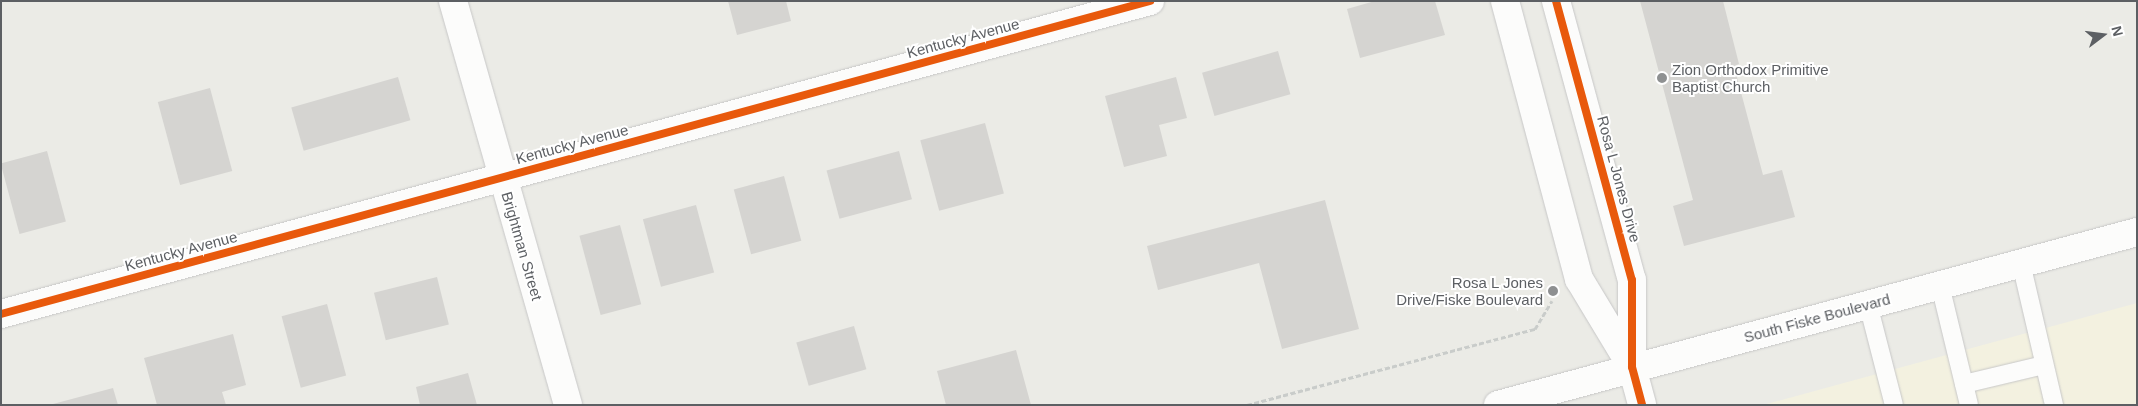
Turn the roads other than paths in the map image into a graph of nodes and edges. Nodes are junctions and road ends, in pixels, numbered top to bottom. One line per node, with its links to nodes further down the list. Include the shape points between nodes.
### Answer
1 (453, 1): 5 (street, Brightman Street)
2 (1150, 1): 5 (street, Kentucky Avenue)
3 (1505, 1): 12 (street, via 1579,279)
4 (1556, 1): 12 (street, Rosa L Jones Drive, via 1632,280)
5 (502, 177): 10 (street, Kentucky Avenue); 15 (street, Brightman Street)
6 (2137, 232): 7 (street, South Fiske Boulevard)
7 (2021, 263): 8 (street, South Fiske Boulevard); 11 (lane)
8 (1940, 284): 9 (street, South Fiske Boulevard); 13 (lane)
9 (1868, 304): 12 (street, South Fiske Boulevard); 18 (lane)
10 (1, 314)
11 (2044, 365): 13 (lane); 20 (lane)
12 (1632, 368): 14 (street, South Fiske Boulevard); 17 (street)
13 (1964, 384): 19 (lane)
14 (1529, 401): 16 (street, South Fiske Boulevard)
15 (568, 405)
16 (1498, 405)
17 (1642, 405)
18 (1894, 405)
19 (1969, 405)
20 (2054, 405)

